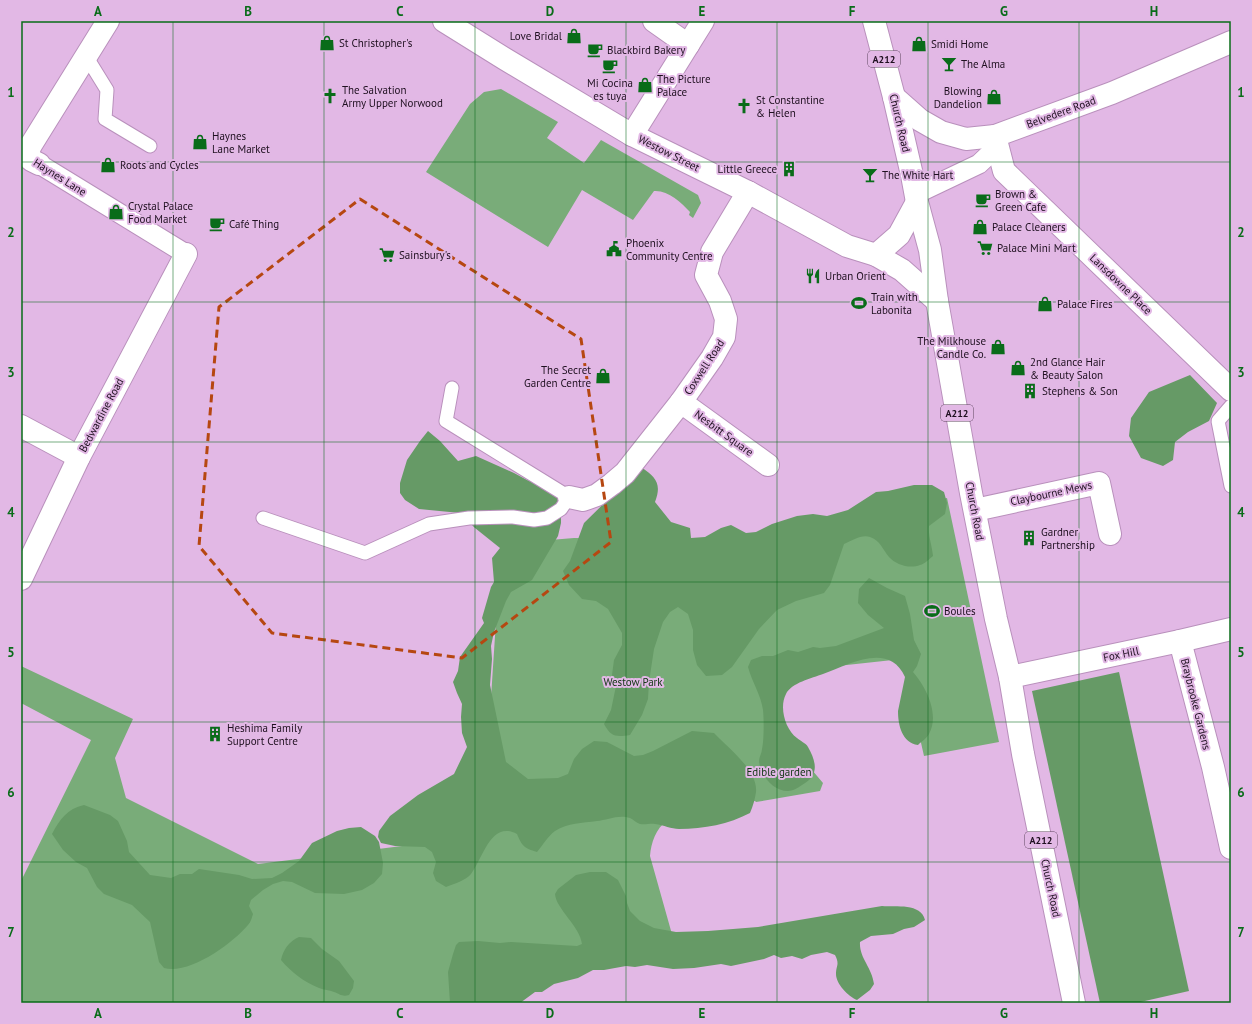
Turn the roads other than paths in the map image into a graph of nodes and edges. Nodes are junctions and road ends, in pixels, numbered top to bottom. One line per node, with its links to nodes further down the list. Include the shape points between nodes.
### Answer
1 (108, 21): 8 (street, Haynes Lane)
2 (444, 21): 10 (street, Westow Street, via 505,60)
3 (654, 21): 7 (street)
4 (703, 21): 7 (street)
5 (874, 21): 9 (street, Church Road / A212)
6 (1231, 42): 11 (street, Belvedere Road)
7 (688, 45): 10 (street)
8 (86, 56): 12 (lane, via 107,90 105,119); 13 (street, Haynes Lane, via 31,145 28,152 31,160)
9 (894, 96): 11 (street, Belvedere Road, via 920,120 941,132 966,139); 15 (street, Church Road / A212)
10 (632, 134): 14 (street, Westow Street)
11 (997, 141): 15 (street, Belvedere Road, via 979,164); 20 (street, Lansdowne Place, via 1004,171)
12 (150, 146)
13 (39, 164): 16 (street, Haynes Lane)
14 (748, 192): 17 (street, Westow Street, via 847,246); 21 (street, Coxwell Road, via 712,252 706,275 726,319 724,337)
15 (917, 198): 17 (street, via 900,235); 18 (street, Church Road / A212, via 930,250)
16 (186, 254): 24 (street, Bedwardine Road)
17 (876, 255): 18 (street, Westow Street, via 902,270)
18 (937, 301): 28 (street, Church Road / A212)
19 (452, 388): 27 (lane, via 446,421)
20 (1231, 390)
21 (681, 402): 25 (street, Nesbitt Square); 27 (street, Coxwell Road, via 625,473 612,484 597,495 583,500)
22 (1231, 406): 26 (lane, via 1218,421)
23 (21, 426): 24 (street)
24 (79, 457): 31 (street, Bedwardine Road)
25 (768, 465)
26 (1231, 486)
27 (568, 497): 29 (lane, via 561,509 547,518 469,518 429,524 365,553)
28 (975, 510): 30 (street, Claybourne Mews, via 1099,483); 34 (street, Church Road / A212)
29 (263, 518)
30 (1110, 534)
31 (21, 579)
32 (1231, 628): 33 (street, Fox Hill)
33 (1180, 641): 34 (street, Fox Hill); 35 (street, Braybrooke Gardens)
34 (1010, 677): 37 (street, Church Road / A212, via 1023,754)
35 (1222, 764): 36 (street, Braybrooke Gardens)
36 (1231, 848)
37 (1074, 1003)

